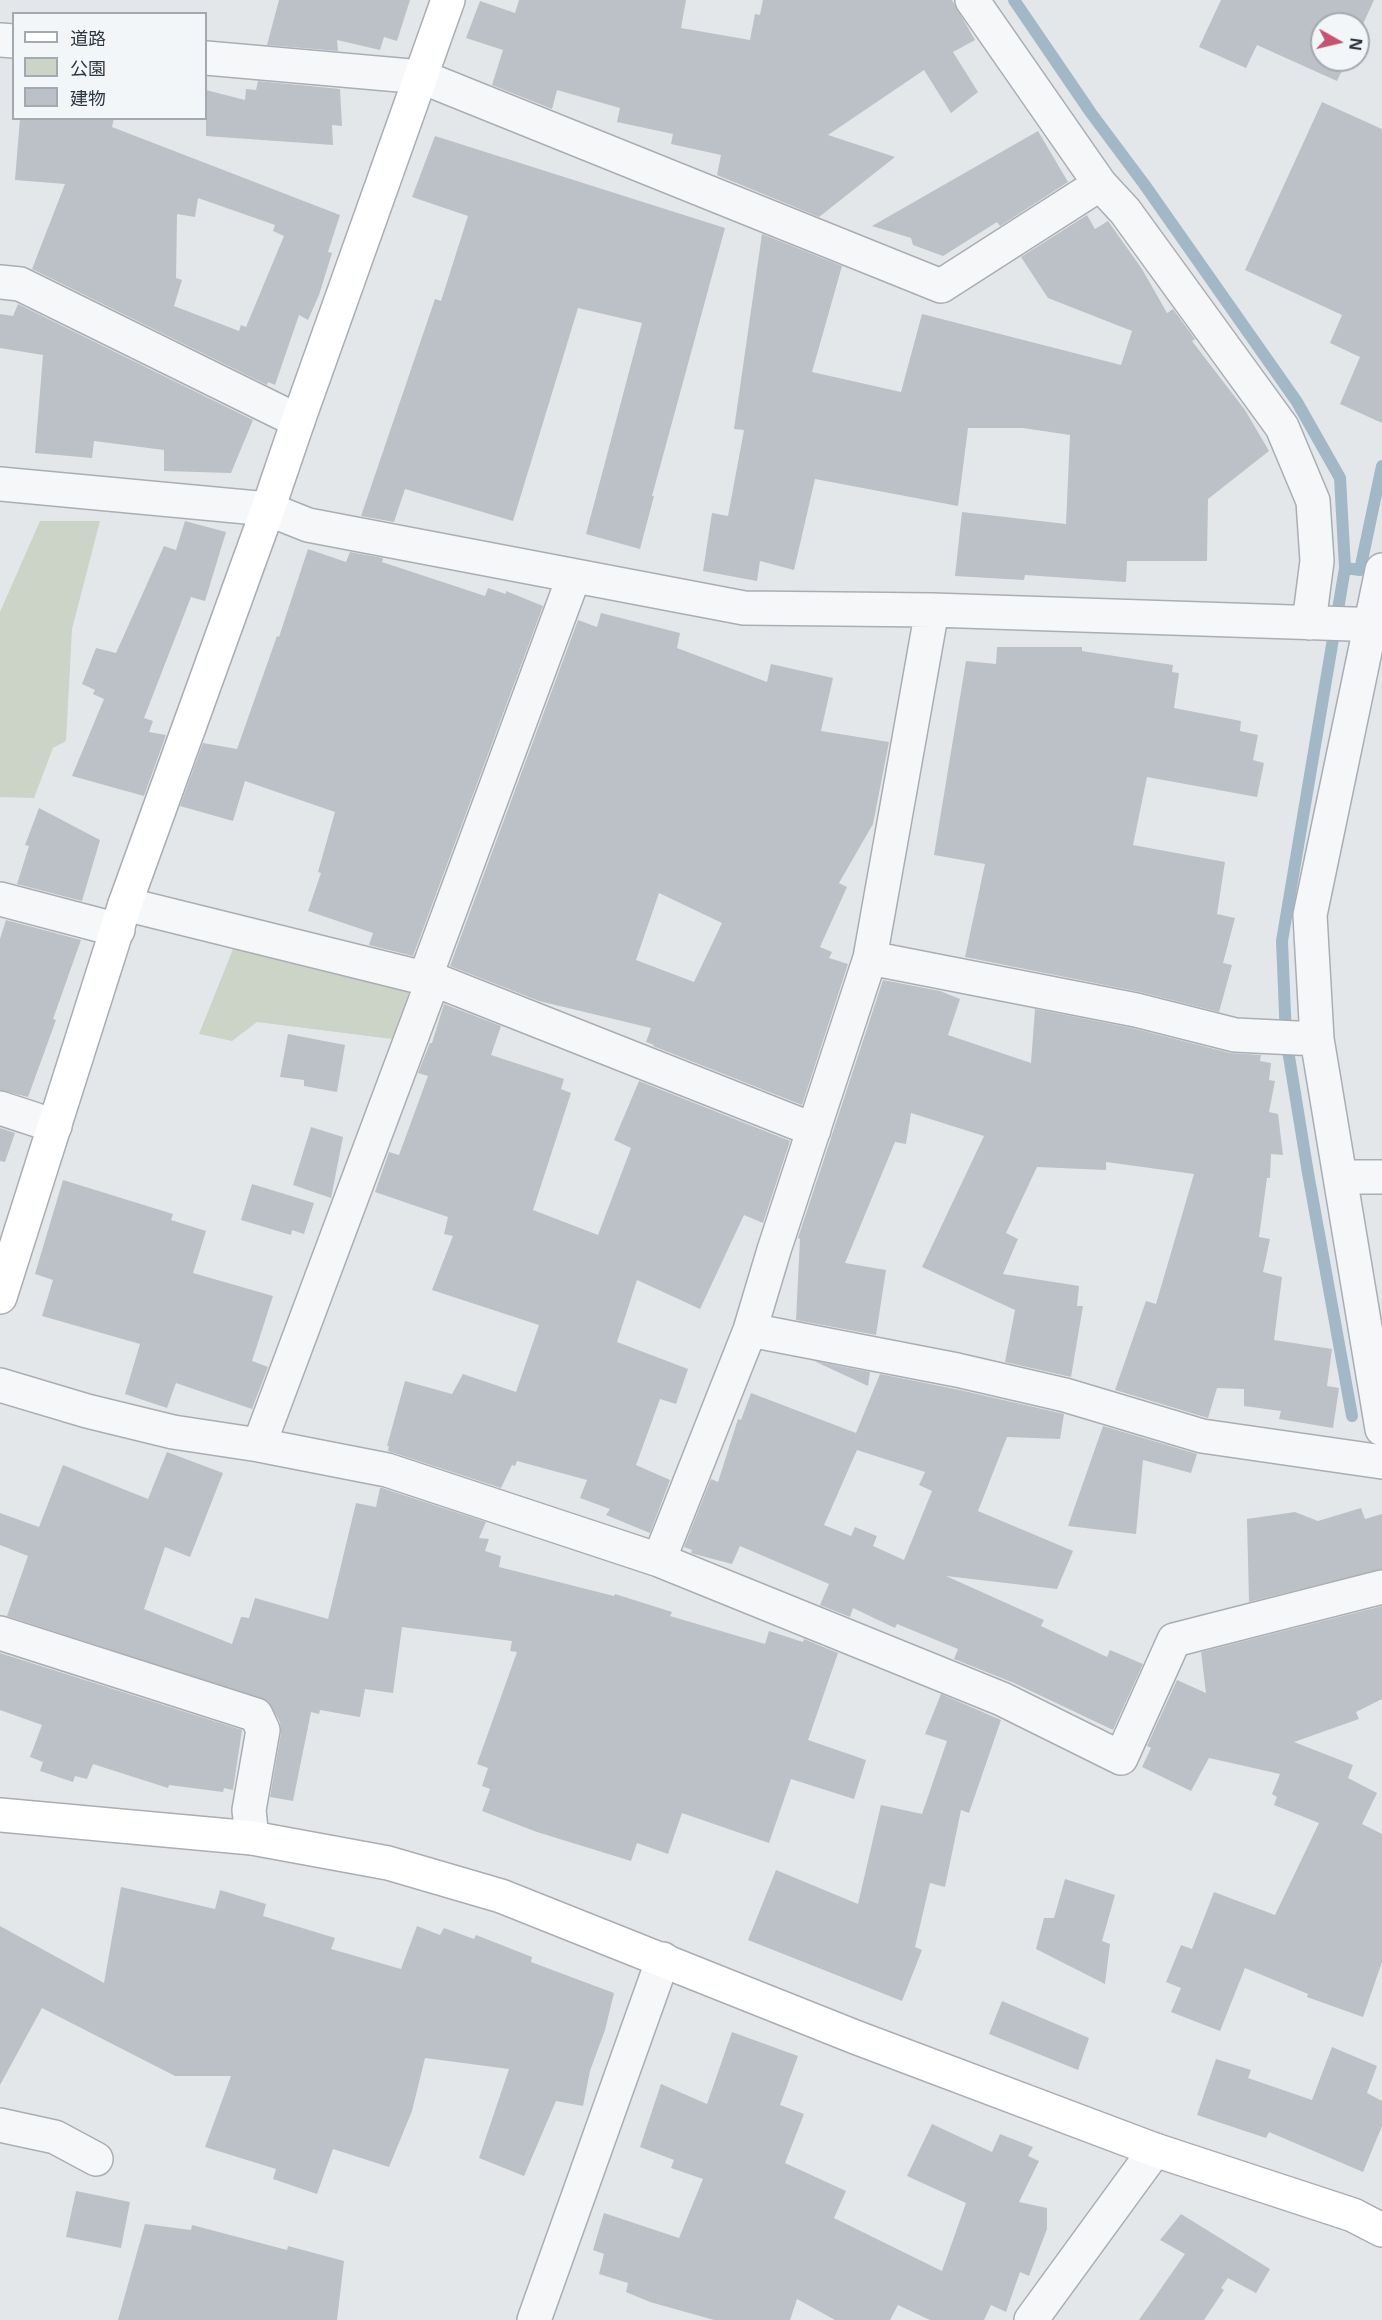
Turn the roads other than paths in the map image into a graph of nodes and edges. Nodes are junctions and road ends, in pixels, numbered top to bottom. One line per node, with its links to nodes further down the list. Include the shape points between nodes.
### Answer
1 (448, 0): 4 (street)
2 (972, 0): 5 (street)
3 (207, 58): 4 (street)
4 (422, 77): 5 (street, via 942,286); 7 (street)
5 (1100, 184): 13 (street, via 1125,210 1282,427 1313,501 1317,561)
6 (0, 282): 7 (street, via 20,284)
7 (298, 421): 9 (street)
8 (0, 484): 9 (street)
9 (268, 509): 11 (street, via 308,525); 16 (street)
10 (1382, 570): 14 (street)
11 (574, 576): 12 (street, via 744,608); 18 (street)
12 (932, 610): 13 (street); 17 (street)
13 (1309, 624): 14 (street)
14 (1376, 625): 19 (street, via 1310,915)
15 (0, 899): 16 (street)
16 (121, 917): 18 (street); 21 (street)
17 (870, 958): 19 (street, via 1136,1010 1234,1035); 22 (street)
18 (429, 979): 22 (street); 29 (street)
19 (1317, 1039): 23 (street)
20 (0, 1108): 21 (street)
21 (55, 1126): 25 (street)
22 (814, 1130): 26 (street)
23 (1341, 1177): 24 (street); 28 (street)
24 (1382, 1177)
25 (0, 1297)
26 (750, 1330): 30 (street, via 1065,1395 1202,1436); 31 (street)
27 (0, 1385): 29 (street, via 172,1432)
28 (1382, 1429)
29 (259, 1446): 31 (street, via 387,1470)
30 (1382, 1462)
31 (659, 1560): 32 (street, via 1002,1699 1121,1758 1174,1640)
32 (1382, 1587)
33 (0, 1633): 35 (street, via 256,1715 263,1730 249,1810)
34 (0, 1815): 35 (street)
35 (252, 1838): 36 (street, via 388,1863 501,1896)
36 (663, 1959): 38 (street, via 855,2037); 41 (street)
37 (0, 2125): 39 (street, via 54,2137)
38 (1155, 2150): 40 (street, via 1353,2215); 42 (street)
39 (96, 2158)
40 (1382, 2229)
41 (534, 2320)
42 (1031, 2320)

